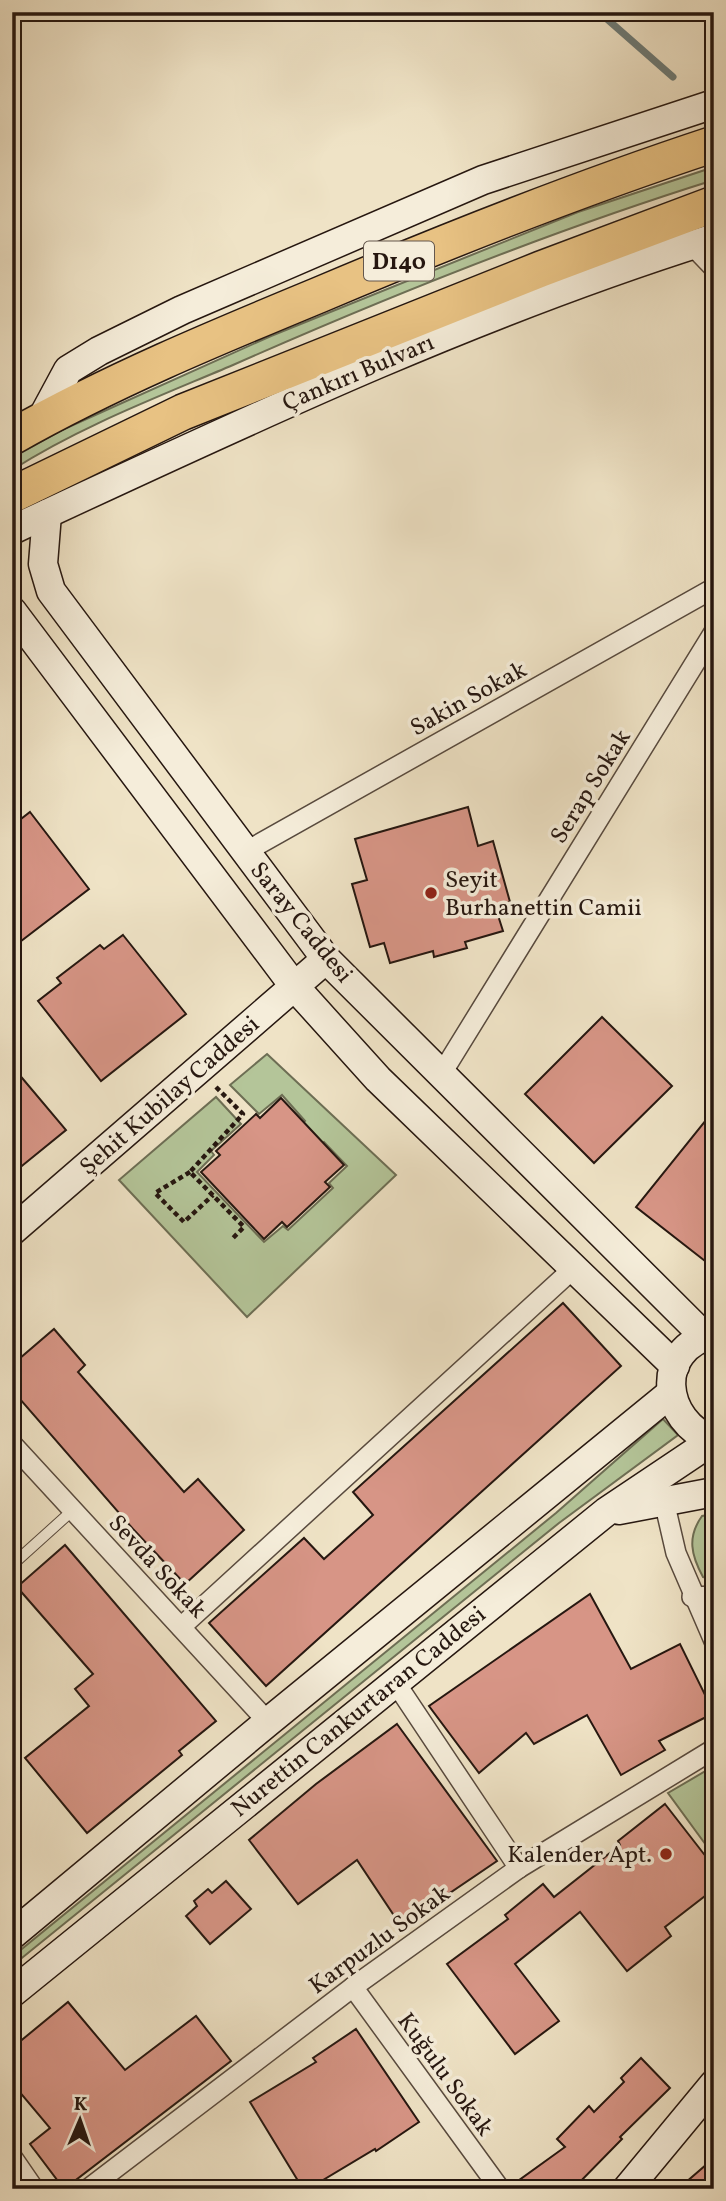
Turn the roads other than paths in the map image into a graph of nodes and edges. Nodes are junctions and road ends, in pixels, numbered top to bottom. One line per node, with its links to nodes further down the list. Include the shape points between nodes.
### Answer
1 (714, 104): 6 (street, via 483,180 182,310 68,370)
2 (714, 144): 6 (highway, D140, via 389,265 192,348)
3 (714, 204): 7 (highway, Çankırı Bulvarı / D140, via 183,412)
4 (703, 241): 5 (street); 8 (street, Çankırı Bulvarı, via 522,305 309,392)
5 (714, 268)
6 (26, 430)
7 (12, 495)
8 (47, 514): 9 (street, Çankırı Bulvarı); 13 (street, Saray Caddesi, via 43,564 51,591)
9 (12, 530)
10 (714, 588): 13 (street, Sakin Sokak)
11 (13, 613): 15 (street, Saray Caddesi)
12 (714, 632): 16 (street, Serap Sokak)
13 (245, 852): 14 (street, Saray Caddesi)
14 (326, 959): 15 (street, Şehit Kubilay Caddesi); 16 (street, Saray Caddesi)
15 (294, 986): 17 (street, Şehit Kubilay Caddesi); 18 (street, Saray Caddesi, via 378,1079)
16 (442, 1073): 19 (street, Saray Caddesi)
17 (12, 1231)
18 (574, 1268): 20 (street, Saray Caddesi); 30 (street)
19 (709, 1335): 20 (street, Nurettin Cankurtaran Caddesi, via 692,1343)
20 (673, 1379): 21 (street, Saray Caddesi, via 676,1409 685,1423); 33 (street, Nurettin Cankurtaran Caddesi)
21 (713, 1441): 26 (street, Nurettin Cankurtaran Caddesi)
22 (12, 1444): 25 (street, Sevda Sokak)
23 (714, 1492): 24 (street)
24 (664, 1501): 26 (street); 29 (street)
25 (73, 1510): 27 (lane); 30 (street, Sevda Sokak)
26 (606, 1512): 32 (street, Nurettin Cankurtaran Caddesi)
27 (12, 1565)
28 (714, 1596): 29 (street)
29 (692, 1597): 31 (street)
30 (180, 1627): 33 (street, Sevda Sokak)
31 (714, 1641)
32 (395, 1682): 35 (street); 38 (street, Nurettin Cankurtaran Caddesi)
33 (268, 1722): 36 (street, Nurettin Cankurtaran Caddesi)
34 (714, 1749): 35 (street, Karpuzlu Sokak)
35 (519, 1868): 37 (street, Karpuzlu Sokak)
36 (12, 1936)
37 (353, 1987): 42 (street, Karpuzlu Sokak); 43 (street, Kuğulu Sokak)
38 (12, 1993)
39 (714, 2084): 44 (street)
40 (12, 2157): 41 (street)
41 (34, 2189)
42 (88, 2189)
43 (499, 2189)
44 (627, 2189)

